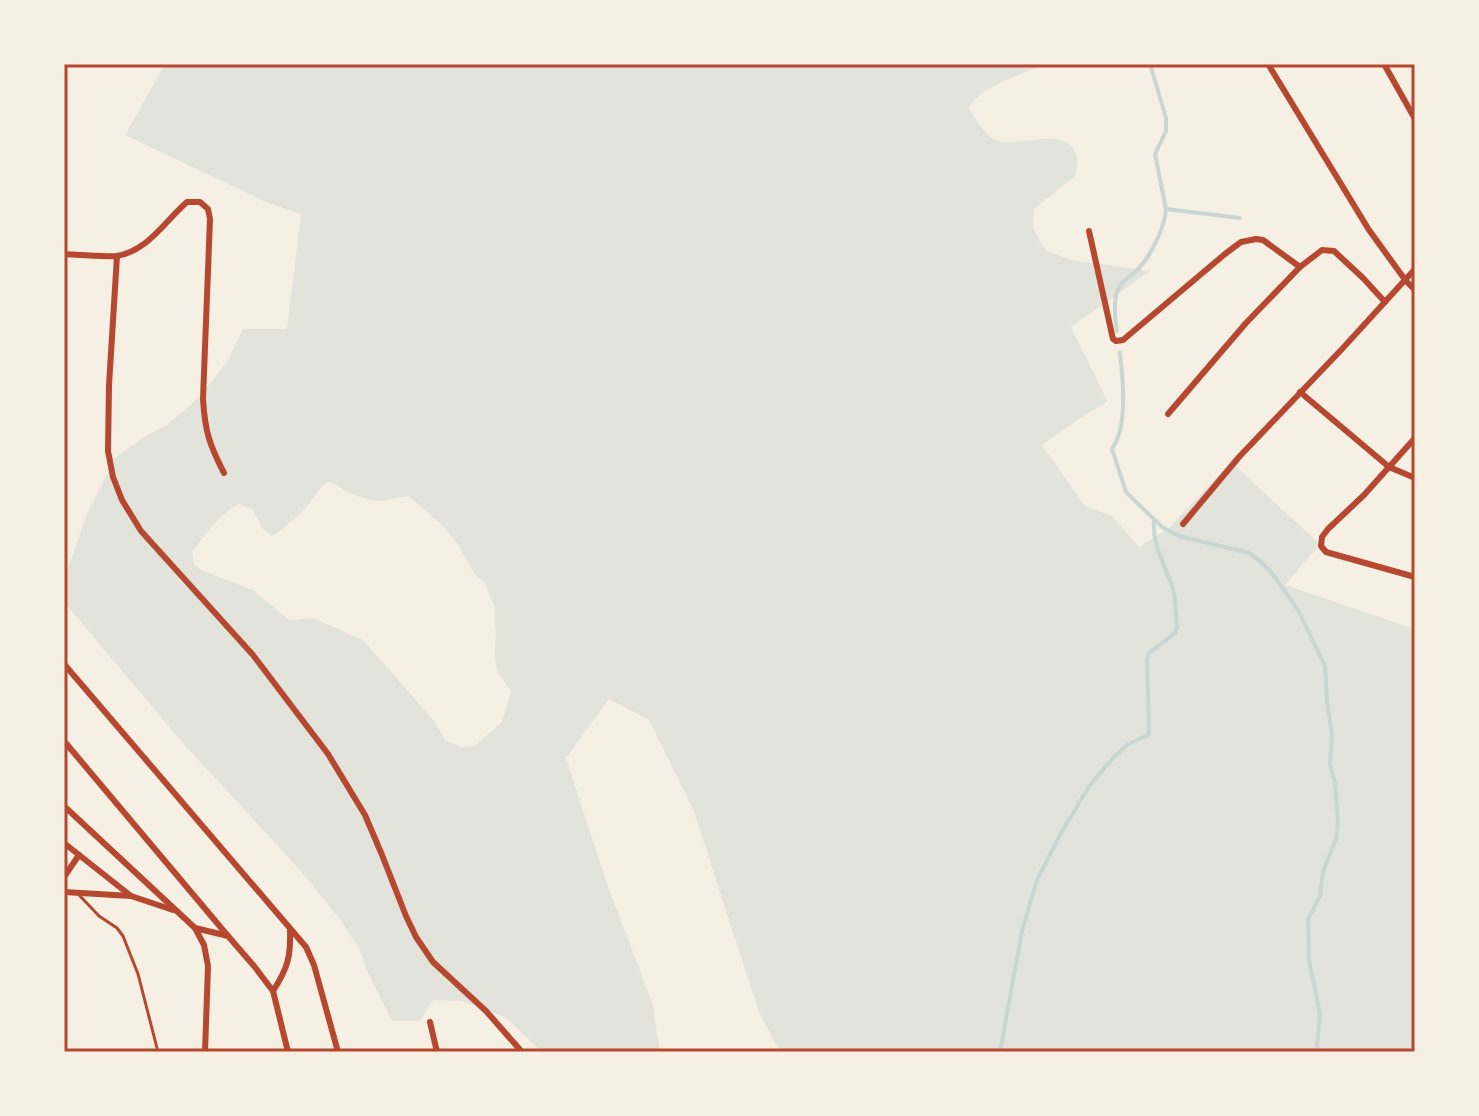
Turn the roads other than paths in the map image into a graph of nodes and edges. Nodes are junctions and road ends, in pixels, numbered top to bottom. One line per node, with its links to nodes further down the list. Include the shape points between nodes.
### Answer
1 (1268, 64): 9 (street)
2 (1384, 64): 3 (street)
3 (1415, 119)
4 (1089, 231): 7 (street, via 1113,339 1119,342 1241,242 1263,240)
5 (64, 254): 6 (street)
6 (117, 256): 16 (street, via 147,242 187,202 200,202 208,209 203,399 210,447); 42 (street, via 108,451 122,500 141,531 253,655 328,754 365,815 406,916 433,962)
7 (1300, 267): 11 (street, via 1322,250 1334,251); 13 (street)
8 (1415, 269): 9 (street)
9 (1406, 281): 10 (street); 11 (street)
10 (1415, 290)
11 (1385, 302): 12 (street)
12 (1300, 392): 15 (street); 18 (street)
13 (1168, 414)
14 (1415, 438): 15 (street)
15 (1389, 467): 17 (street); 19 (street, via 1328,529 1321,546 1326,552)
16 (224, 473)
17 (1415, 478)
18 (1183, 524)
19 (1415, 577)
20 (64, 664): 31 (street)
21 (64, 741): 32 (street)
22 (64, 806): 29 (street)
23 (64, 843): 24 (street)
24 (79, 855): 25 (street); 28 (street)
25 (64, 877)
26 (64, 892): 27 (street)
27 (78, 893): 28 (street); 36 (lane, via 123,936)
28 (131, 896): 29 (street)
29 (177, 911): 30 (street)
30 (195, 928): 32 (street); 38 (street, via 208,966)
31 (290, 929): 33 (street, via 288,964); 40 (street, via 314,965)
32 (228, 936): 33 (street)
33 (273, 991): 39 (street)
34 (430, 1022): 41 (street)
35 (64, 1035): 37 (lane)
36 (157, 1048)
37 (65, 1052)
38 (205, 1052)
39 (288, 1052)
40 (338, 1052)
41 (437, 1052)
42 (522, 1052)

